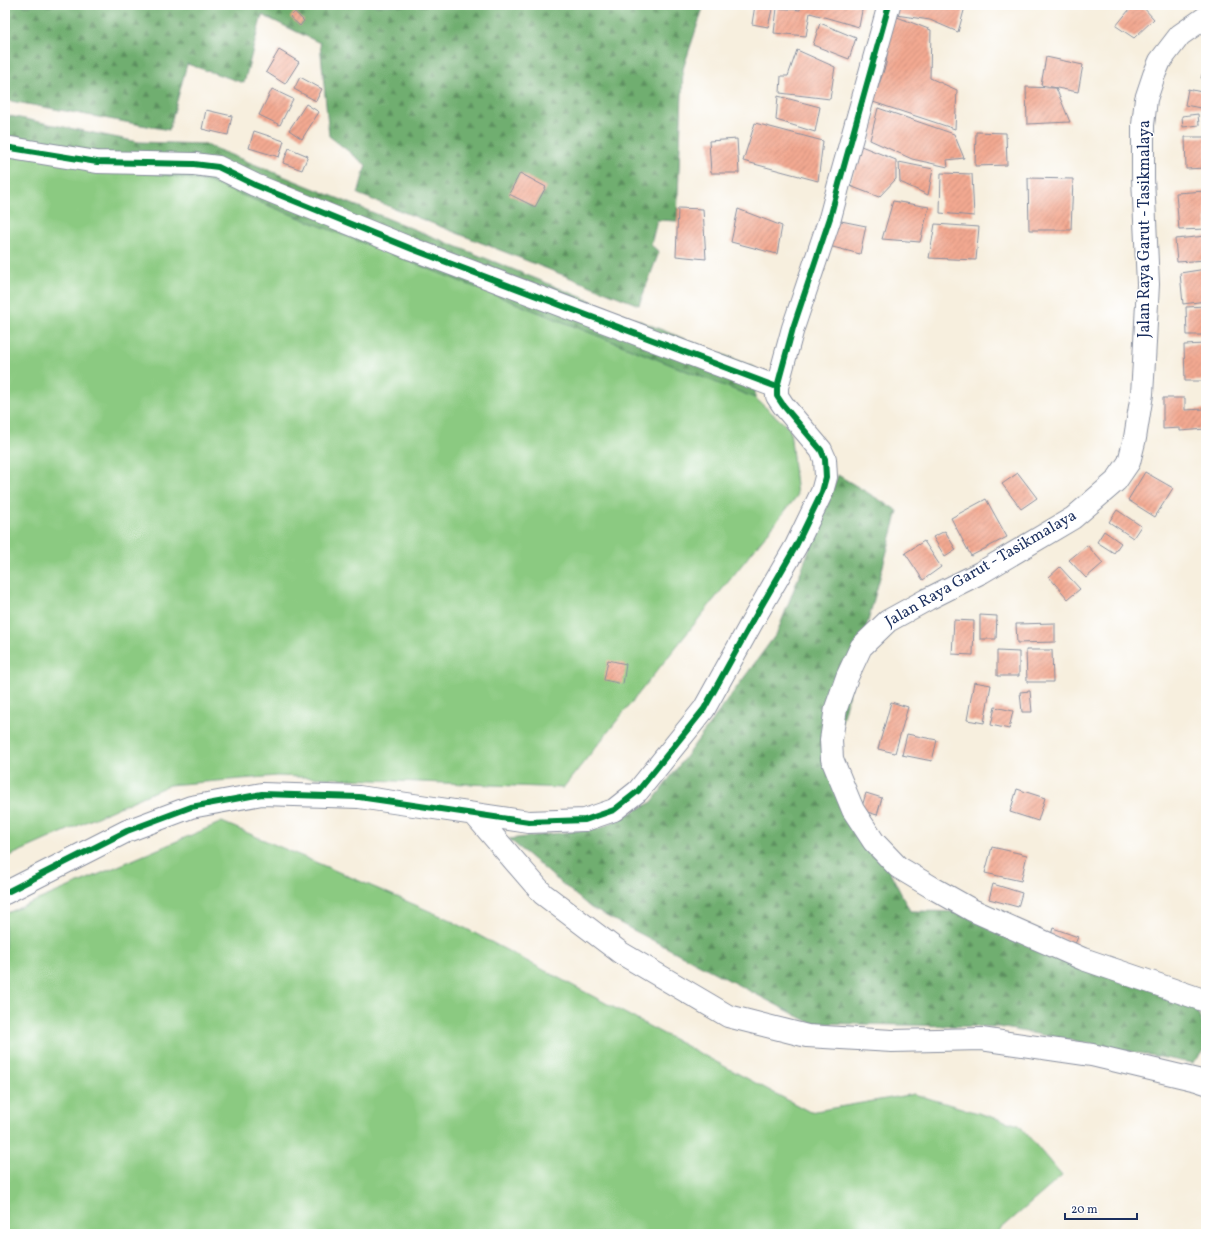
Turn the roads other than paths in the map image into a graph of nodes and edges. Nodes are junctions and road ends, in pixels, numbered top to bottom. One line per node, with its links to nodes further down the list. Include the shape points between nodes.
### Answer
1 (889, 5): 4 (street, via 830,218)
2 (1206, 17): 7 (street, Jalan Raya Garut - Tasikmalaya, via 1180,35 1165,55 1154,74 1146,99 1143,125 1148,284 1145,353 1142,394 1129,462 1116,481 1073,518 982,572 888,621 861,647 836,708 831,740 832,759 853,810 874,842 898,867 972,910 1083,959)
3 (5, 147): 4 (street, via 97,162 194,164 218,167 254,185 412,249)
4 (776, 387): 5 (street, via 777,396 821,450 826,477 822,492 796,546 704,709 638,791 614,810 585,820 529,822)
5 (474, 814): 6 (street, via 359,797 262,794 191,807 128,831); 8 (street, via 543,894 620,953 728,1016 807,1036 892,1041 981,1039 1092,1055)
6 (5, 893)
7 (1206, 1001)
8 (1206, 1083)

